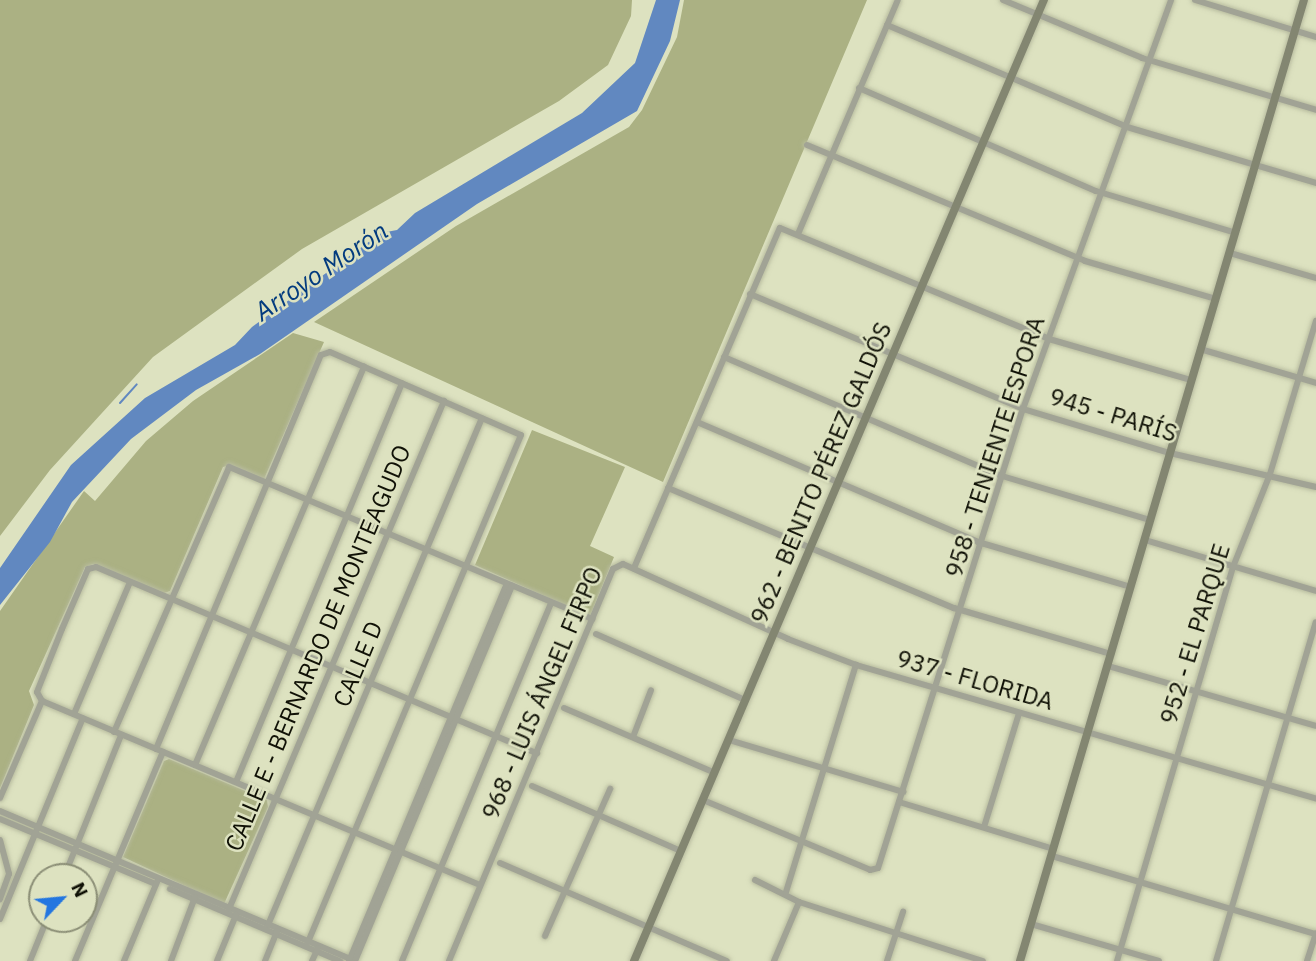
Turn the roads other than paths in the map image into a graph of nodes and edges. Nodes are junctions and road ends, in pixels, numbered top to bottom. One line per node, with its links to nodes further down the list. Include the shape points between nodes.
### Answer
1 (898, 0): 8 (street)
2 (1003, 0): 7 (street)
3 (1044, 0): 7 (main road, 962 - BENITO PÉREZ GALDÓS)
4 (1171, 0): 11 (street, 958 - TENIENTE ESPORA)
5 (1195, 0): 9 (street)
6 (1304, 0): 9 (main road)
7 (1037, 15): 11 (street); 12 (main road, 962 - BENITO PÉREZ GALDÓS)
8 (887, 25): 12 (street); 13 (street)
9 (1296, 31): 10 (street); 14 (main road)
10 (1316, 37)
11 (1150, 61): 14 (street); 16 (street, 958 - TENIENTE ESPORA)
12 (1010, 78): 16 (street); 17 (main road, 962 - BENITO PÉREZ GALDÓS)
13 (859, 89): 17 (street); 19 (street)
14 (1276, 98): 15 (street); 20 (main road)
15 (1316, 110)
16 (1127, 127): 20 (street); 22 (street, 958 - TENIENTE ESPORA)
17 (983, 142): 22 (street); 23 (main road, 962 - BENITO PÉREZ GALDÓS)
18 (807, 145): 19 (street)
19 (831, 155): 23 (street); 25 (street)
20 (1256, 165): 21 (street); 24 (main road)
21 (1316, 183)
22 (1103, 193): 24 (street); 27 (street, 958 - TENIENTE ESPORA)
23 (956, 206): 27 (street); 29 (main road, 962 - BENITO PÉREZ GALDÓS)
24 (1236, 233): 26 (main road)
25 (799, 234): 29 (street); 30 (street, 968 - LUIS ÁNGEL FIRPO, via 780,228)
26 (1230, 253): 28 (street); 31 (main road)
27 (1079, 259): 31 (street); 33 (street, 958 - TENIENTE ESPORA)
28 (1316, 278)
29 (921, 286): 33 (street); 35 (main road, 962 - BENITO PÉREZ GALDÓS)
30 (750, 294): 35 (street, 945 - PARÍS); 36 (street, 968 - LUIS ÁNGEL FIRPO)
31 (1216, 299): 34 (main road)
32 (1316, 321): 38 (street, 952 - EL PARQUE)
33 (1049, 339): 39 (street); 43 (street, 958 - TENIENTE ESPORA)
34 (1200, 349): 38 (street); 39 (main road)
35 (892, 354): 43 (street, 945 - PARÍS); 45 (main road, 962 - BENITO PÉREZ GALDÓS)
36 (724, 357): 45 (street); 46 (street, 968 - LUIS ÁNGEL FIRPO)
37 (364, 366): 40 (street); 50 (street, via 324,353); 54 (street)
38 (1300, 378): 41 (street); 48 (street, 952 - EL PARQUE)
39 (1191, 380): 47 (main road)
40 (402, 383): 42 (street); 55 (street)
41 (1316, 383)
42 (444, 401): 44 (street); 57 (street, CALLE E - BERNARDO DE MONTEAGUDO)
43 (1023, 409): 47 (street, 945 - PARÍS); 49 (street, 958 - TENIENTE ESPORA)
44 (482, 418): 61 (street, CALLE D); 62 (street, via 521,435)
45 (864, 419): 49 (street); 51 (main road, 962 - BENITO PÉREZ GALDÓS)
46 (697, 422): 51 (street); 53 (street, 968 - LUIS ÁNGEL FIRPO)
47 (1170, 453): 48 (street, 945 - PARÍS); 56 (main road)
48 (1270, 474): 52 (street, 945 - PARÍS); 63 (street, 952 - EL PARQUE)
49 (1002, 476): 56 (street); 59 (street, 958 - TENIENTE ESPORA)
50 (265, 482): 54 (street); 69 (street, via 229,467); 72 (street)
51 (838, 484): 59 (street); 60 (main road, 962 - BENITO PÉREZ GALDÓS)
52 (1316, 487)
53 (668, 488): 60 (street); 64 (street, 968 - LUIS ÁNGEL FIRPO)
54 (307, 499): 55 (street); 76 (street)
55 (347, 516): 57 (street); 78 (street)
56 (1150, 520): 58 (main road)
57 (387, 533): 61 (street); 81 (street, CALLE E - BERNARDO DE MONTEAGUDO)
58 (1145, 540): 63 (street); 67 (main road)
59 (983, 544): 67 (street); 71 (street, 958 - TENIENTE ESPORA)
60 (810, 549): 71 (street); 75 (main road, 962 - BENITO PÉREZ GALDÓS)
61 (427, 550): 62 (street); 83 (street, CALLE D)
62 (467, 566): 66 (street); 87 (street)
63 (1233, 567): 68 (street); 85 (street, 952 - EL PARQUE)
64 (634, 568): 73 (street, 968 - LUIS ÁNGEL FIRPO, via 623,564 613,569); 75 (street, 937 - FLORIDA)
65 (130, 582): 69 (street); 89 (street, via 96,566 88,569 37,692); 92 (street)
66 (509, 585): 70 (street); 94 (street)
67 (1131, 587): 79 (main road)
68 (1316, 591)
69 (170, 599): 72 (street); 98 (street)
70 (551, 603): 73 (street); 99 (street)
71 (962, 610): 79 (street); 84 (street, 958 - TENIENTE ESPORA)
72 (211, 616): 76 (street); 102 (street)
73 (592, 619): 104 (street, 968 - LUIS ÁNGEL FIRPO)
74 (1316, 622): 95 (street)
75 (775, 631): 80 (street, 937 - FLORIDA); 88 (main road, 962 - BENITO PÉREZ GALDÓS)
76 (251, 632): 78 (street); 106 (street)
77 (596, 634): 88 (street)
78 (290, 649): 81 (street); 109 (street)
79 (1111, 654): 82 (main road)
80 (856, 665): 84 (street, 937 - FLORIDA); 107 (street)
81 (331, 666): 83 (street); 115 (street, CALLE E - BERNARDO DE MONTEAGUDO)
82 (1108, 666): 85 (street); 97 (main road)
83 (371, 682): 87 (street); 120 (street, CALLE D)
84 (935, 688): 91 (street, 937 - FLORIDA); 113 (street, 958 - TENIENTE ESPORA)
85 (1197, 690): 95 (street); 105 (street, 952 - EL PARQUE)
86 (651, 691): 100 (street)
87 (411, 699): 94 (street); 125 (street)
88 (745, 700): 101 (main road, 962 - BENITO PÉREZ GALDÓS)
89 (42, 701): 92 (street); 114 (street)
90 (564, 708): 100 (street)
91 (1019, 713): 97 (street, 937 - FLORIDA); 123 (street)
92 (74, 715): 93 (street)
93 (83, 718): 98 (street); 124 (street)
94 (454, 718): 99 (street); 129 (street)
95 (1287, 718): 96 (street); 110 (street)
96 (1316, 726)
97 (1087, 732): 105 (street, 937 - FLORIDA); 131 (main road)
98 (118, 733): 102 (street); 128 (street)
99 (496, 735): 104 (street); 135 (street)
100 (632, 737): 108 (street)
101 (729, 740): 107 (street); 108 (main road, 962 - BENITO PÉREZ GALDÓS)
102 (156, 749): 103 (street)
103 (163, 752): 106 (street); 134 (street)
104 (537, 753): 139 (street, 968 - LUIS ÁNGEL FIRPO)
105 (1177, 759): 110 (street, 937 - FLORIDA); 138 (street, 952 - EL PARQUE)
106 (195, 765): 109 (street)
107 (825, 769): 113 (street); 127 (street)
108 (715, 773): 117 (main road, 962 - BENITO PÉREZ GALDÓS)
109 (236, 782): 115 (street)
110 (1268, 785): 116 (street, 937 - FLORIDA); 146 (street)
111 (532, 786): 121 (street)
112 (610, 789): 121 (street)
113 (903, 792): 118 (street, 958 - TENIENTE ESPORA)
114 (0, 798)
115 (275, 798): 120 (street); 145 (street, CALLE E - BERNARDO DE MONTEAGUDO)
116 (1316, 799)
117 (703, 800): 127 (street); 130 (main road, 962 - BENITO PÉREZ GALDÓS)
118 (899, 802): 123 (street); 127 (street, 958 - TENIENTE ESPORA, via 878,868 870,870)
119 (0, 811): 124 (street)
120 (315, 816): 125 (street); 151 (street, CALLE D)
121 (599, 816): 130 (street); 140 (street)
122 (0, 819): 124 (street)
123 (984, 827): 131 (street)
124 (36, 830): 128 (street); 149 (street)
125 (354, 833): 129 (street); 158 (street)
126 (0, 840): 143 (street, via 9,874)
127 (804, 842): 141 (street)
128 (75, 847): 132 (street); 134 (street)
129 (398, 851): 135 (street); 161 (street)
130 (681, 851): 152 (main road, 962 - BENITO PÉREZ GALDÓS)
131 (1053, 852): 138 (street); 150 (main road)
132 (69, 863)
133 (500, 863): 140 (street)
134 (116, 864): 137 (street); 163 (street)
135 (441, 868): 139 (street); 170 (street)
136 (755, 880): 141 (street)
137 (157, 882): 142 (street); 164 (street)
138 (1139, 882): 146 (street); 160 (street, 952 - EL PARQUE)
139 (481, 886): 171 (street, 968 - LUIS ÁNGEL FIRPO)
140 (565, 892): 152 (street); 157 (street)
141 (786, 892): 144 (street)
142 (195, 897): 145 (street); 148 (street); 165 (street)
143 (0, 899)
144 (799, 902): 156 (street); 174 (street)
145 (229, 909): 148 (street)
146 (1232, 909): 155 (street); 180 (street)
147 (903, 912): 156 (street)
148 (236, 915): 151 (street); 153 (street); 166 (street)
149 (0, 919)
150 (1031, 924): 160 (street); 177 (main road)
151 (268, 925): 153 (street)
152 (649, 928): 172 (main road, 962 - BENITO PÉREZ GALDÓS); 173 (street)
153 (276, 932): 158 (street); 159 (street); 167 (street)
154 (41, 933): 162 (street)
155 (1316, 933): 181 (street)
156 (895, 935): 175 (street); 176 (street)
157 (545, 936)
158 (308, 942): 159 (street)
159 (317, 948): 161 (street); 168 (street); 169 (street)
160 (1120, 950): 178 (street, 952 - EL PARQUE); 179 (street)
161 (352, 960)
162 (30, 961)
163 (75, 961)
164 (124, 961)
165 (171, 961)
166 (217, 961)
167 (265, 961)
168 (312, 961)
169 (340, 961)
170 (402, 961)
171 (449, 961)
172 (634, 961)
173 (727, 961)
174 (775, 961)
175 (887, 961)
176 (983, 961)
177 (1020, 961)
178 (1117, 961)
179 (1159, 961)
180 (1216, 961)
181 (1307, 961)

